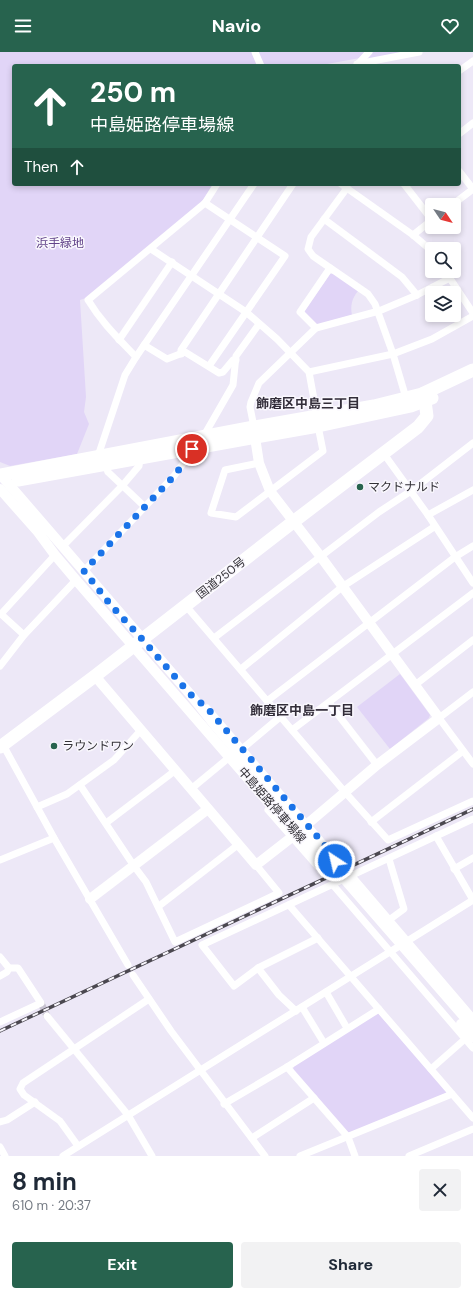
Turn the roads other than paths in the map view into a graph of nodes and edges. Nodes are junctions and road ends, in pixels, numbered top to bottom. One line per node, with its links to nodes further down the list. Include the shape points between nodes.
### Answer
1 (255, 52): 5 (street)
2 (369, 52): 6 (street)
3 (419, 52): 7 (street)
4 (473, 61): 8 (street)
5 (260, 64)
6 (358, 64)
7 (362, 64)
8 (461, 70)
9 (473, 123): 10 (street)
10 (461, 132)
11 (461, 174): 17 (street)
12 (216, 186): 19 (street)
13 (253, 186): 22 (street)
14 (292, 186): 25 (street)
15 (344, 186): 21 (street); 24 (street)
16 (406, 186): 20 (street)
17 (473, 189): 18 (street)
18 (461, 198)
19 (204, 204): 22 (street); 27 (street)
20 (425, 211)
21 (324, 219): 29 (street, via 311,237 308,248 313,256); 33 (street, via 402,278)
22 (230, 220): 25 (street); 30 (street)
23 (425, 226): 24 (street)
24 (413, 235): 26 (street)
25 (257, 238): 32 (street); 35 (street, via 285,256)
26 (425, 245)
27 (151, 249): 28 (street); 39 (street, via 88,300 99,318)
28 (172, 262): 30 (street); 39 (street)
29 (330, 268): 34 (street, via 368,294); 38 (street, via 300,312)
30 (192, 276): 32 (street); 40 (street)
31 (450, 278): 33 (street); 36 (street)
32 (220, 294): 35 (street); 42 (street, via 181,350)
33 (417, 296): 34 (street)
34 (379, 311): 38 (street); 43 (street)
35 (246, 312): 37 (street); 46 (street)
36 (473, 314): 43 (street, via 432,339)
37 (260, 324): 41 (street); 45 (street, via 236,356)
38 (316, 328): 41 (street)
39 (119, 340): 44 (street)
40 (144, 345): 42 (street, via 167,359); 44 (street)
41 (290, 353): 48 (street); 53 (street, via 259,383 250,402)
42 (181, 354): 46 (street, via 185,352)
43 (393, 354): 48 (street); 51 (street)
44 (136, 357): 59 (street, via 125,375)
45 (236, 360): 46 (street, via 219,373); 54 (street, via 233,385 206,432)
46 (209, 366)
47 (473, 370): 50 (highway)
48 (309, 372): 52 (street)
49 (473, 379): 50 (highway, via 459,387)
50 (424, 397): 51 (highway); 52 (highway, via 411,406); 57 (highway, 国道250号, via 427,416 418,427)
51 (406, 398): 52 (highway)
52 (318, 421): 53 (highway); 63 (street, via 323,451)
53 (255, 432): 54 (highway); 56 (highway); 60 (street)
54 (206, 437): 59 (highway)
55 (473, 443): 64 (street)
56 (192, 449): 58 (highway); 66 (street, via 174,476)
57 (384, 454): 64 (street); 68 (highway, 国道250号)
58 (140, 459): 59 (highway); 62 (street, via 139,466)
59 (101, 460): 61 (highway); 62 (street, via 108,472)
60 (260, 462): 63 (street); 63 (street, via 225,470 211,513 236,517)
61 (1, 480): 70 (street); 72 (street)
62 (122, 486): 66 (street); 70 (street)
63 (270, 491): 68 (street)
64 (411, 491): 67 (street); 73 (street)
65 (473, 491): 67 (street)
66 (145, 507): 75 (street)
67 (428, 515): 69 (street)
68 (293, 522): 73 (street); 80 (highway, 国道250号)
69 (434, 527): 74 (street); 78 (street)
70 (63, 546): 75 (street)
71 (473, 546): 74 (street)
72 (55, 555): 76 (street); 82 (street, via 1,614)
73 (321, 557): 78 (street); 83 (street)
74 (454, 557): 77 (street); 81 (street)
75 (84, 571): 85 (street)
76 (76, 580): 82 (street); 85 (street)
77 (473, 583)
78 (342, 588): 81 (street); 88 (street)
79 (473, 593): 86 (street)
80 (186, 606): 83 (street); 85 (highway, 国道250号)
81 (369, 623): 86 (street); 93 (street)
82 (24, 635): 87 (street)
83 (214, 638): 88 (street)
84 (473, 640): 90 (street)
85 (138, 642): 89 (highway, 国道250号); 92 (street, 中島姫路停車場線); 95 (street, 中島姫路停車場線)
86 (392, 655): 90 (street); 94 (street)
87 (0, 666)
88 (241, 669): 93 (street)
89 (95, 676): 98 (street); 100 (highway, 国道250号)
90 (414, 685): 97 (street)
91 (473, 692): 97 (street)
92 (190, 694): 101 (street, via 208,709); 109 (street, 中島姫路停車場線)
93 (267, 701): 96 (street)
94 (329, 703): 99 (street); 105 (street)
95 (184, 704): 103 (street, via 195,724); 109 (street, 中島姫路停車場線)
96 (280, 717): 99 (street); 101 (street)
97 (439, 718): 102 (street); 105 (street)
98 (141, 730): 106 (street); 107 (street, via 114,760)
99 (292, 730): 110 (street)
100 (1, 744): 112 (street)
101 (242, 749): 117 (street)
102 (463, 751): 104 (street); 115 (street)
103 (226, 760): 108 (street); 119 (street)
104 (473, 764)
105 (377, 765): 110 (street)
106 (176, 770): 108 (street); 116 (street)
107 (80, 785): 112 (street, via 67,794); 116 (street)
108 (191, 789): 113 (street)
109 (263, 789): 145 (street, 中島姫路停車場線)
110 (344, 791): 115 (street); 117 (street)
111 (473, 801): 115 (street, via 388,840)
112 (37, 807): 120 (street)
113 (208, 809): 121 (street); 126 (street)
114 (473, 819): 118 (street)
115 (371, 822)
116 (106, 823): 126 (street)
117 (306, 825): 119 (street); 119 (street, via 334,856 335,861 322,869 318,867)
118 (436, 836): 123 (street); 127 (street)
119 (292, 837): 125 (street)
120 (54, 838): 124 (street); 130 (street)
121 (239, 844): 125 (street); 133 (street)
122 (473, 858): 127 (street)
123 (389, 859): 128 (street); 134 (street, via 404,909)
124 (0, 860)
125 (256, 865): 133 (street, via 279,893 175,942)
126 (134, 866): 130 (street); 133 (street)
127 (454, 869): 131 (street)
128 (351, 875): 129 (street); 134 (street)
129 (333, 885): 132 (street); 137 (street)
130 (90, 899): 139 (street)
131 (473, 900): 136 (street)
132 (289, 905): 135 (street); 141 (street, via 202,945 234,986)
133 (159, 906)
134 (389, 920): 136 (street)
135 (318, 938): 141 (street); 144 (street)
136 (407, 940): 137 (street); 151 (street)
137 (390, 952): 144 (street); 155 (street)
138 (0, 957): 140 (street)
139 (128, 965)
140 (9, 968): 143 (street); 152 (street, via 18,968 41,1003)
141 (258, 968): 148 (street, via 279,995)
142 (133, 975): 147 (street)
143 (0, 976)
144 (351, 976): 146 (street); 149 (street)
145 (423, 976): 153 (street, 中島姫路停車場線); 155 (street, 中島姫路停車場線)
146 (326, 992): 148 (street); 154 (street)
147 (149, 999): 158 (street); 161 (street)
148 (299, 1009): 156 (street); 161 (street)
149 (379, 1009): 154 (street); 160 (street)
150 (47, 1016): 158 (street)
151 (473, 1018)
152 (0, 1022)
153 (473, 1027)
154 (348, 1028): 156 (street)
155 (469, 1038): 157 (street); 160 (street)
156 (324, 1043): 159 (street)
157 (473, 1048)
158 (74, 1049): 164 (street, via 23,1082 20,1089); 166 (street)
159 (287, 1067): 163 (street); 165 (street)
160 (431, 1069): 162 (street)
161 (200, 1070): 165 (street); 166 (street)
162 (452, 1094): 167 (street); 170 (street)
163 (314, 1098): 170 (street); 171 (street)
164 (35, 1102): 168 (street); 172 (street, via 60,1121)
165 (224, 1104): 171 (street)
166 (128, 1115): 172 (street); 176 (street)
167 (473, 1118)
168 (0, 1122)
169 (473, 1129): 180 (street)
170 (348, 1137): 178 (street); 179 (street)
171 (252, 1138): 177 (street)
172 (78, 1146): 175 (street)
173 (0, 1147): 174 (street)
174 (5, 1156)
175 (63, 1156)
176 (152, 1156)
177 (265, 1156)
178 (300, 1156)
179 (355, 1156)
180 (409, 1156)

